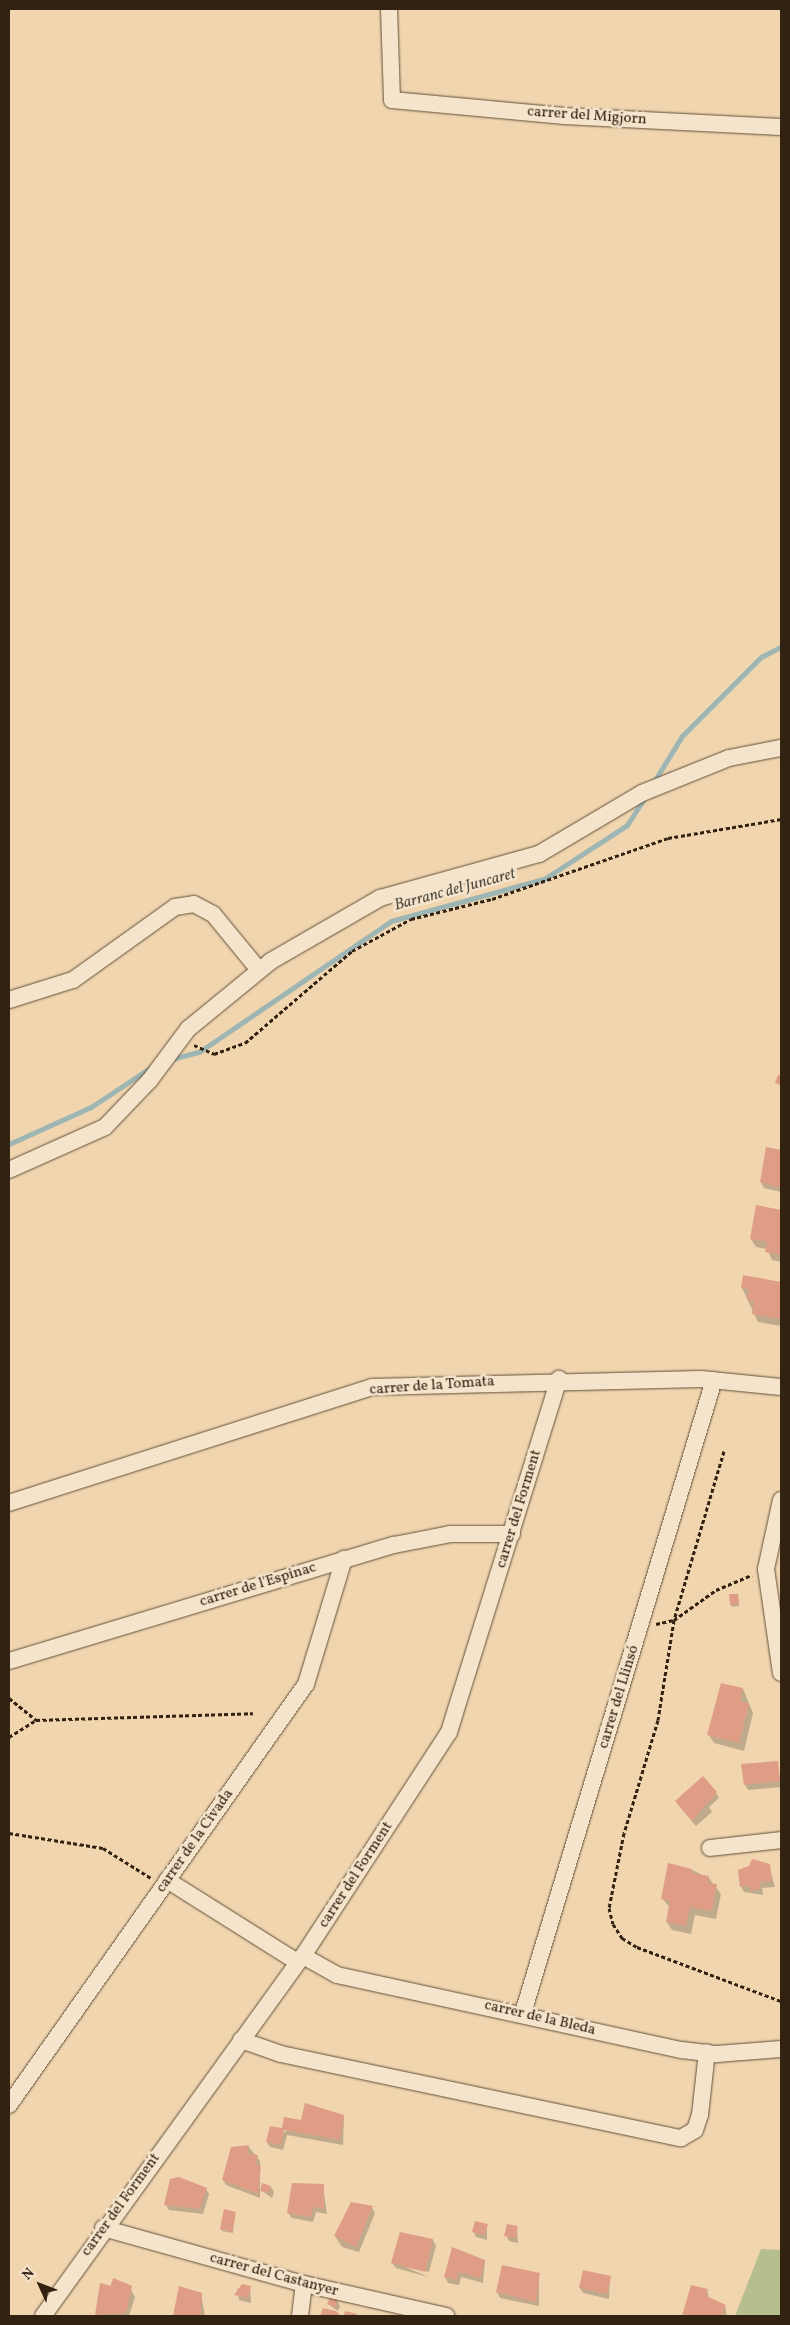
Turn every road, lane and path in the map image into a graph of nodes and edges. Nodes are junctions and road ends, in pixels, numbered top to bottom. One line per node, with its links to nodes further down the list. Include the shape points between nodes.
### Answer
1 (389, 9): 2 (street, carrer del Migjorn, via 392,100 564,116)
2 (781, 128)
3 (781, 748): 5 (street, via 730,758 642,793 540,854 380,898)
4 (781, 819): 7 (path, via 668,838 492,899 411,919 352,951 245,1043 214,1054)
5 (259, 970): 6 (street, via 213,914 194,904 175,907 73,980); 7 (street)
6 (9, 1000)
7 (180, 1039): 8 (street, via 150,1080 105,1126)
8 (9, 1170)
9 (559, 1379): 10 (street, carrer de la Tomata); 14 (street, carrer de la Tomata, via 372,1387); 15 (street, carrer del Forment)
10 (714, 1380): 11 (street, carrer de la Tomata); 31 (street, carrer del Llinsó)
11 (781, 1387)
12 (724, 1451): 18 (path)
13 (781, 1500): 17 (street)
14 (9, 1503)
15 (512, 1534): 16 (street, carrer de l'Espinac, via 450,1534); 29 (street, carrer del Forment, via 449,1732)
16 (344, 1559): 19 (street, carrer de l'Espinac); 28 (street, carrer de la Civada, via 306,1684)
17 (766, 1568): 18 (path, via 716,1590); 20 (street)
18 (674, 1620): 30 (path, via 658,1720 624,1833 610,1898 613,1924 637,1947)
19 (9, 1661)
20 (781, 1673)
21 (9, 1698): 23 (path)
22 (253, 1713): 23 (path)
23 (36, 1720): 24 (path)
24 (9, 1737)
25 (9, 1832): 28 (path, via 103,1848)
26 (781, 1840): 27 (street)
27 (710, 1848)
28 (164, 1884): 29 (street, carrer de la Bleda); 35 (street, carrer de la Civada)
29 (300, 1959): 31 (street, carrer de la Bleda, via 337,1975); 32 (street, carrer del Forment)
30 (781, 2001)
31 (523, 2013): 34 (street, carrer de la Bleda)
32 (241, 2040): 34 (street, via 281,2054 681,2138 695,2130 700,2115); 37 (street, carrer del Forment)
33 (781, 2049): 34 (street, carrer de la Bleda)
34 (707, 2052)
35 (14, 2087): 36 (street, carrer de la Civada)
36 (9, 2105)
37 (103, 2228): 38 (street, carrer del Castanyer); 39 (street, carrer del Forment)
38 (304, 2284): 40 (street); 41 (street, carrer del Castanyer)
39 (43, 2316)
40 (300, 2316)
41 (446, 2316)

